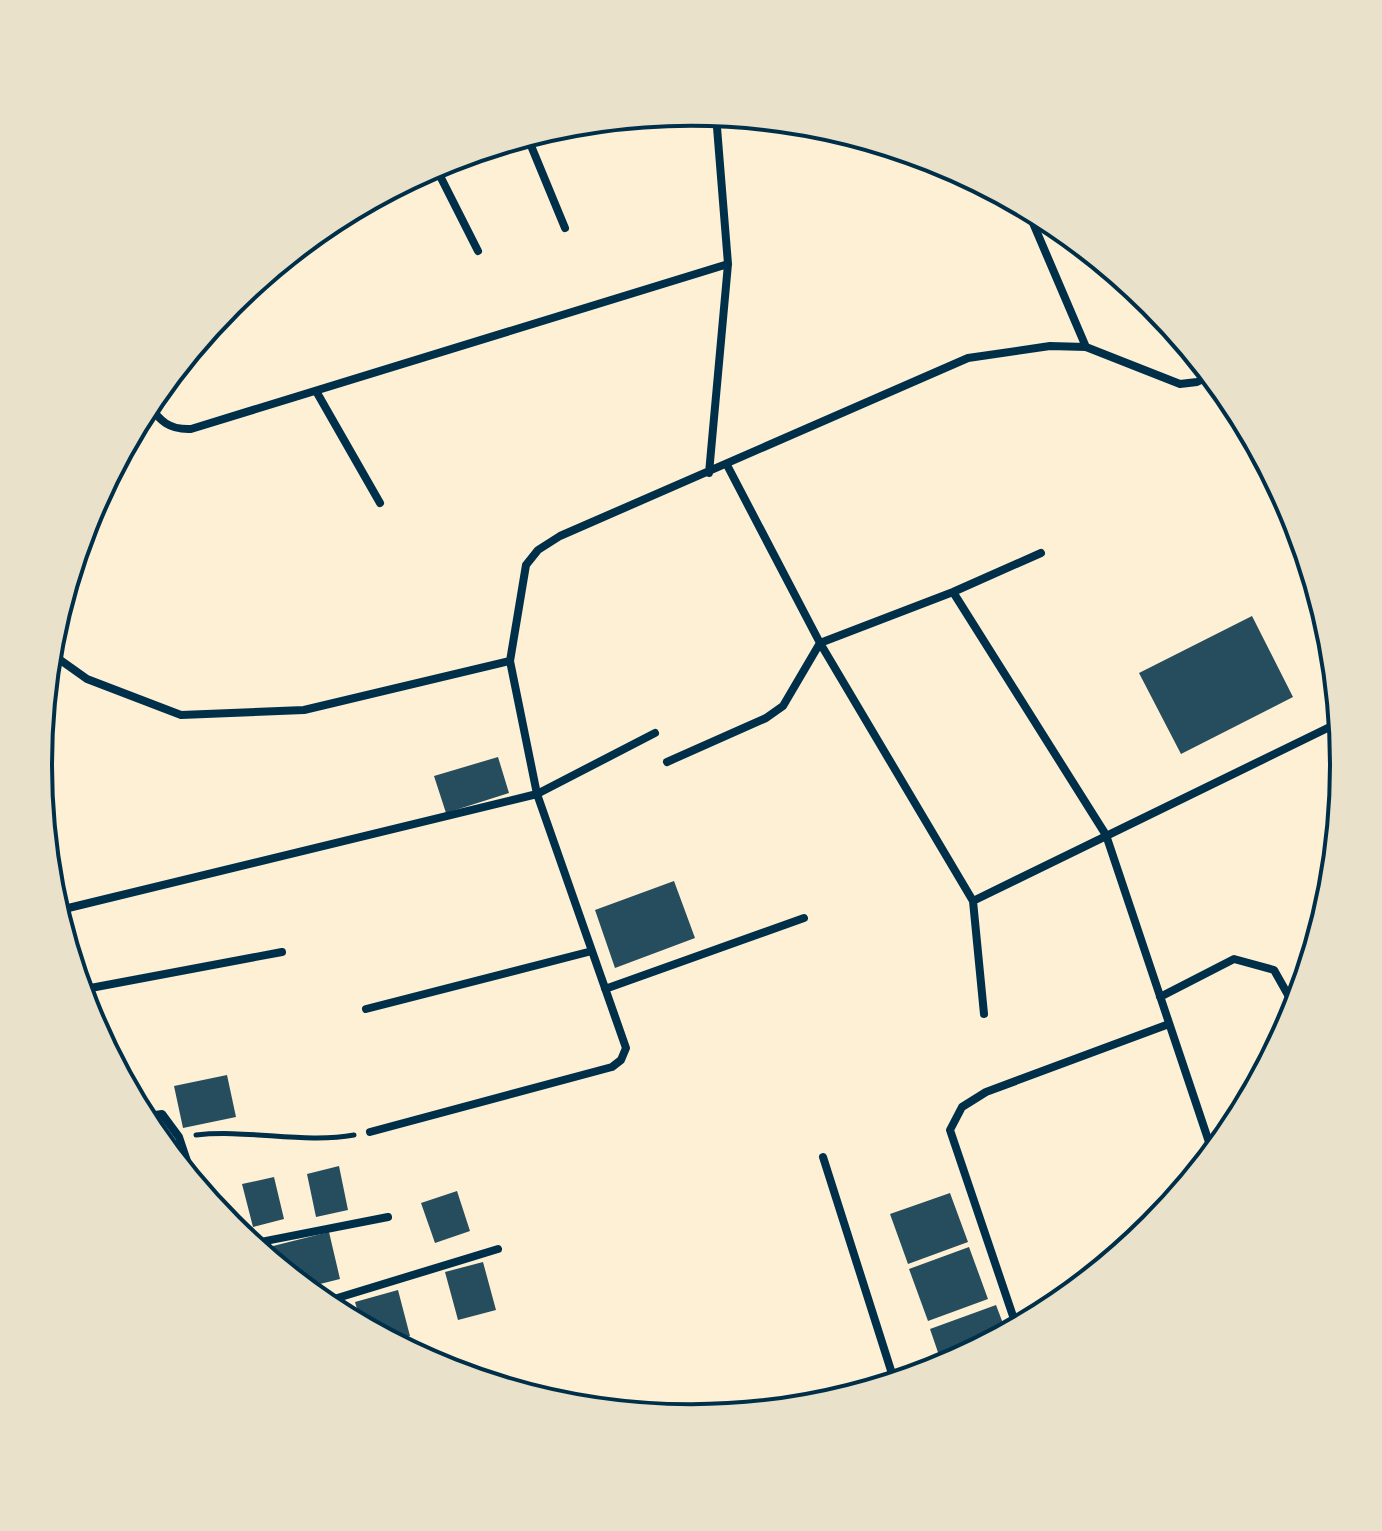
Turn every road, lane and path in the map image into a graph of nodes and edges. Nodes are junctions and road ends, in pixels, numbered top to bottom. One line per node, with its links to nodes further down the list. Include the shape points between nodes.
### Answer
1 (717, 127): 7 (street)
2 (531, 147): 5 (street)
3 (441, 177): 6 (street)
4 (1035, 227): 8 (street)
5 (565, 228)
6 (478, 251)
7 (728, 264): 10 (street); 13 (street)
8 (1086, 347): 9 (street, via 1180,384); 12 (street, via 1050,346 968,358)
9 (1200, 380)
10 (316, 391): 11 (street, via 191,429 176,430); 14 (street)
11 (156, 416)
12 (727, 465): 13 (street); 17 (street)
13 (709, 473): 19 (street, via 538,550 526,565)
14 (380, 503)
15 (1041, 553): 16 (street)
16 (953, 592): 17 (street); 24 (street)
17 (820, 643): 22 (street, via 783,706); 25 (street)
18 (61, 660): 19 (street, via 87,679 181,715 304,710)
19 (510, 661): 23 (street)
20 (1329, 727): 24 (street)
21 (655, 733): 23 (street)
22 (667, 762)
23 (537, 794): 26 (street); 28 (street)
24 (1106, 835): 25 (street); 33 (street)
25 (973, 901): 35 (street)
26 (68, 908)
27 (804, 918): 31 (street)
28 (592, 951): 31 (street); 34 (street)
29 (282, 952): 30 (street)
30 (92, 988)
31 (605, 989): 38 (street, via 626,1048 612,1067)
32 (1287, 994): 33 (street, via 1274,970 1234,959)
33 (1160, 997): 36 (street)
34 (366, 1009)
35 (984, 1014)
36 (1169, 1024): 40 (street); 47 (street, via 986,1092 962,1107 950,1130)
37 (156, 1115): 39 (street, via 162,1114)
38 (370, 1132): 39 (path)
39 (179, 1137): 41 (street)
40 (1208, 1140)
41 (185, 1155)
42 (823, 1157): 48 (street)
43 (388, 1217): 44 (street)
44 (265, 1241)
45 (498, 1249): 46 (street)
46 (338, 1298)
47 (1013, 1317)
48 (892, 1372)

